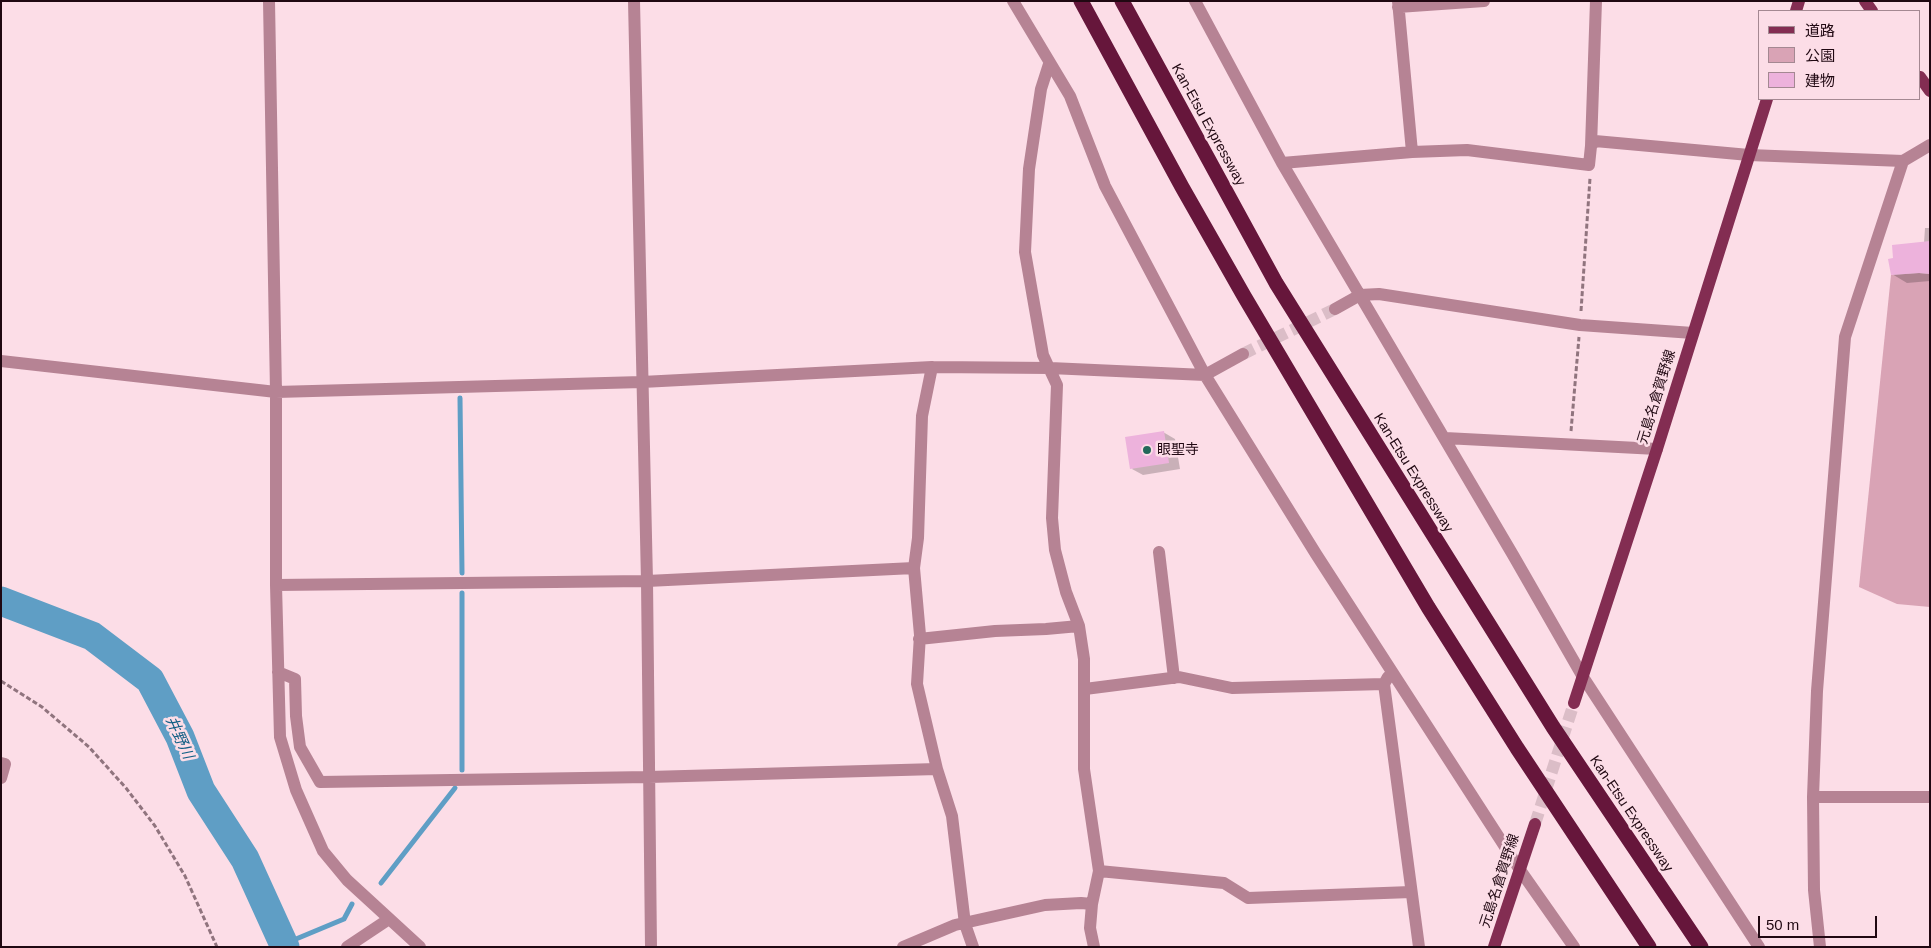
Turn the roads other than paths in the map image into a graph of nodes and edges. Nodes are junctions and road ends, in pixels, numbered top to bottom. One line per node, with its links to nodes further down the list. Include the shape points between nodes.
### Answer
1 (269, 1): 29 (street)
2 (634, 1): 28 (street)
3 (1013, 1): 10 (street)
4 (1081, 1): 67 (highway, via 1244,296 1428,607)
5 (1122, 1): 68 (highway, Kan-Etsu Expressway, via 1276,283 1553,727)
6 (1194, 1): 19 (street)
7 (1484, 1): 9 (street)
8 (1596, 1): 15 (street)
9 (1398, 4): 16 (street)
10 (1050, 64): 26 (street, via 1041,89 1029,169 1025,252 1043,355); 27 (street, via 1070,96 1105,186)
11 (1921, 78): 12 (main road)
12 (1930, 91)
13 (1767, 100): 17 (main road, 元島名倉賀野線)
14 (1930, 145): 18 (street)
15 (1591, 146): 16 (street, via 1589,165 1467,150); 17 (street, via 1595,141)
16 (1412, 152): 19 (street)
17 (1749, 155): 18 (street); 22 (main road, 元島名倉賀野線)
18 (1902, 161): 49 (street, via 1846,337 1817,691)
19 (1282, 164): 20 (street)
20 (1360, 295): 21 (street); 22 (street, via 1379,294 1580,325); 30 (street)
21 (1335, 309)
22 (1693, 333): 31 (main road, 元島名倉賀野線)
23 (1243, 354): 27 (street)
24 (1, 361): 29 (street)
25 (932, 367): 26 (street); 28 (street); 33 (street, via 922,416)
26 (1050, 368): 27 (street); 36 (street, via 1057,385 1052,518 1055,550)
27 (1205, 375): 38 (street)
28 (642, 382): 29 (street); 34 (street)
29 (276, 392): 35 (street)
30 (1445, 438): 31 (street); 40 (street)
31 (1657, 449): 40 (main road, 元島名倉賀野線)
32 (1160, 552): 41 (street)
33 (914, 568): 34 (street); 37 (street)
34 (646, 581): 35 (street); 47 (street)
35 (276, 585): 39 (street)
36 (1079, 626): 37 (street); 43 (street)
37 (919, 639): 46 (street, via 917,684)
38 (1392, 670): 42 (street); 52 (street)
39 (278, 672): 47 (street, via 295,679 300,747 320,782); 56 (street, via 280,737 296,790 323,852 347,880)
40 (1583, 677): 44 (main road, 元島名倉賀野線); 69 (street)
41 (1174, 678): 42 (street, via 1232,688); 43 (street)
42 (1384, 684): 54 (street)
43 (1085, 689): 53 (street, via 1084,769)
44 (1574, 703)
45 (1, 762): 48 (street, via 5,764)
46 (937, 768): 47 (street); 57 (street, via 952,816)
47 (649, 777): 60 (street)
48 (1, 778)
49 (1813, 797): 50 (street); 70 (street, via 1814,890)
50 (1930, 797)
51 (1535, 824): 52 (main road, 元島名倉賀野線)
52 (1520, 870): 65 (main road, 元島名倉賀野線); 66 (street)
53 (1098, 871): 54 (street, via 1224,883 1248,898); 55 (street)
54 (1411, 892): 64 (street)
55 (1092, 904): 57 (street, via 1045,905); 63 (street, via 1090,928)
56 (389, 919): 58 (street); 59 (street)
57 (965, 924): 61 (street); 62 (street)
58 (347, 947)
59 (420, 947)
60 (651, 947)
61 (903, 947)
62 (973, 947)
63 (1094, 947)
64 (1419, 947)
65 (1494, 947)
66 (1574, 947)
67 (1649, 947)
68 (1701, 947)
69 (1759, 947)
70 (1820, 947)

